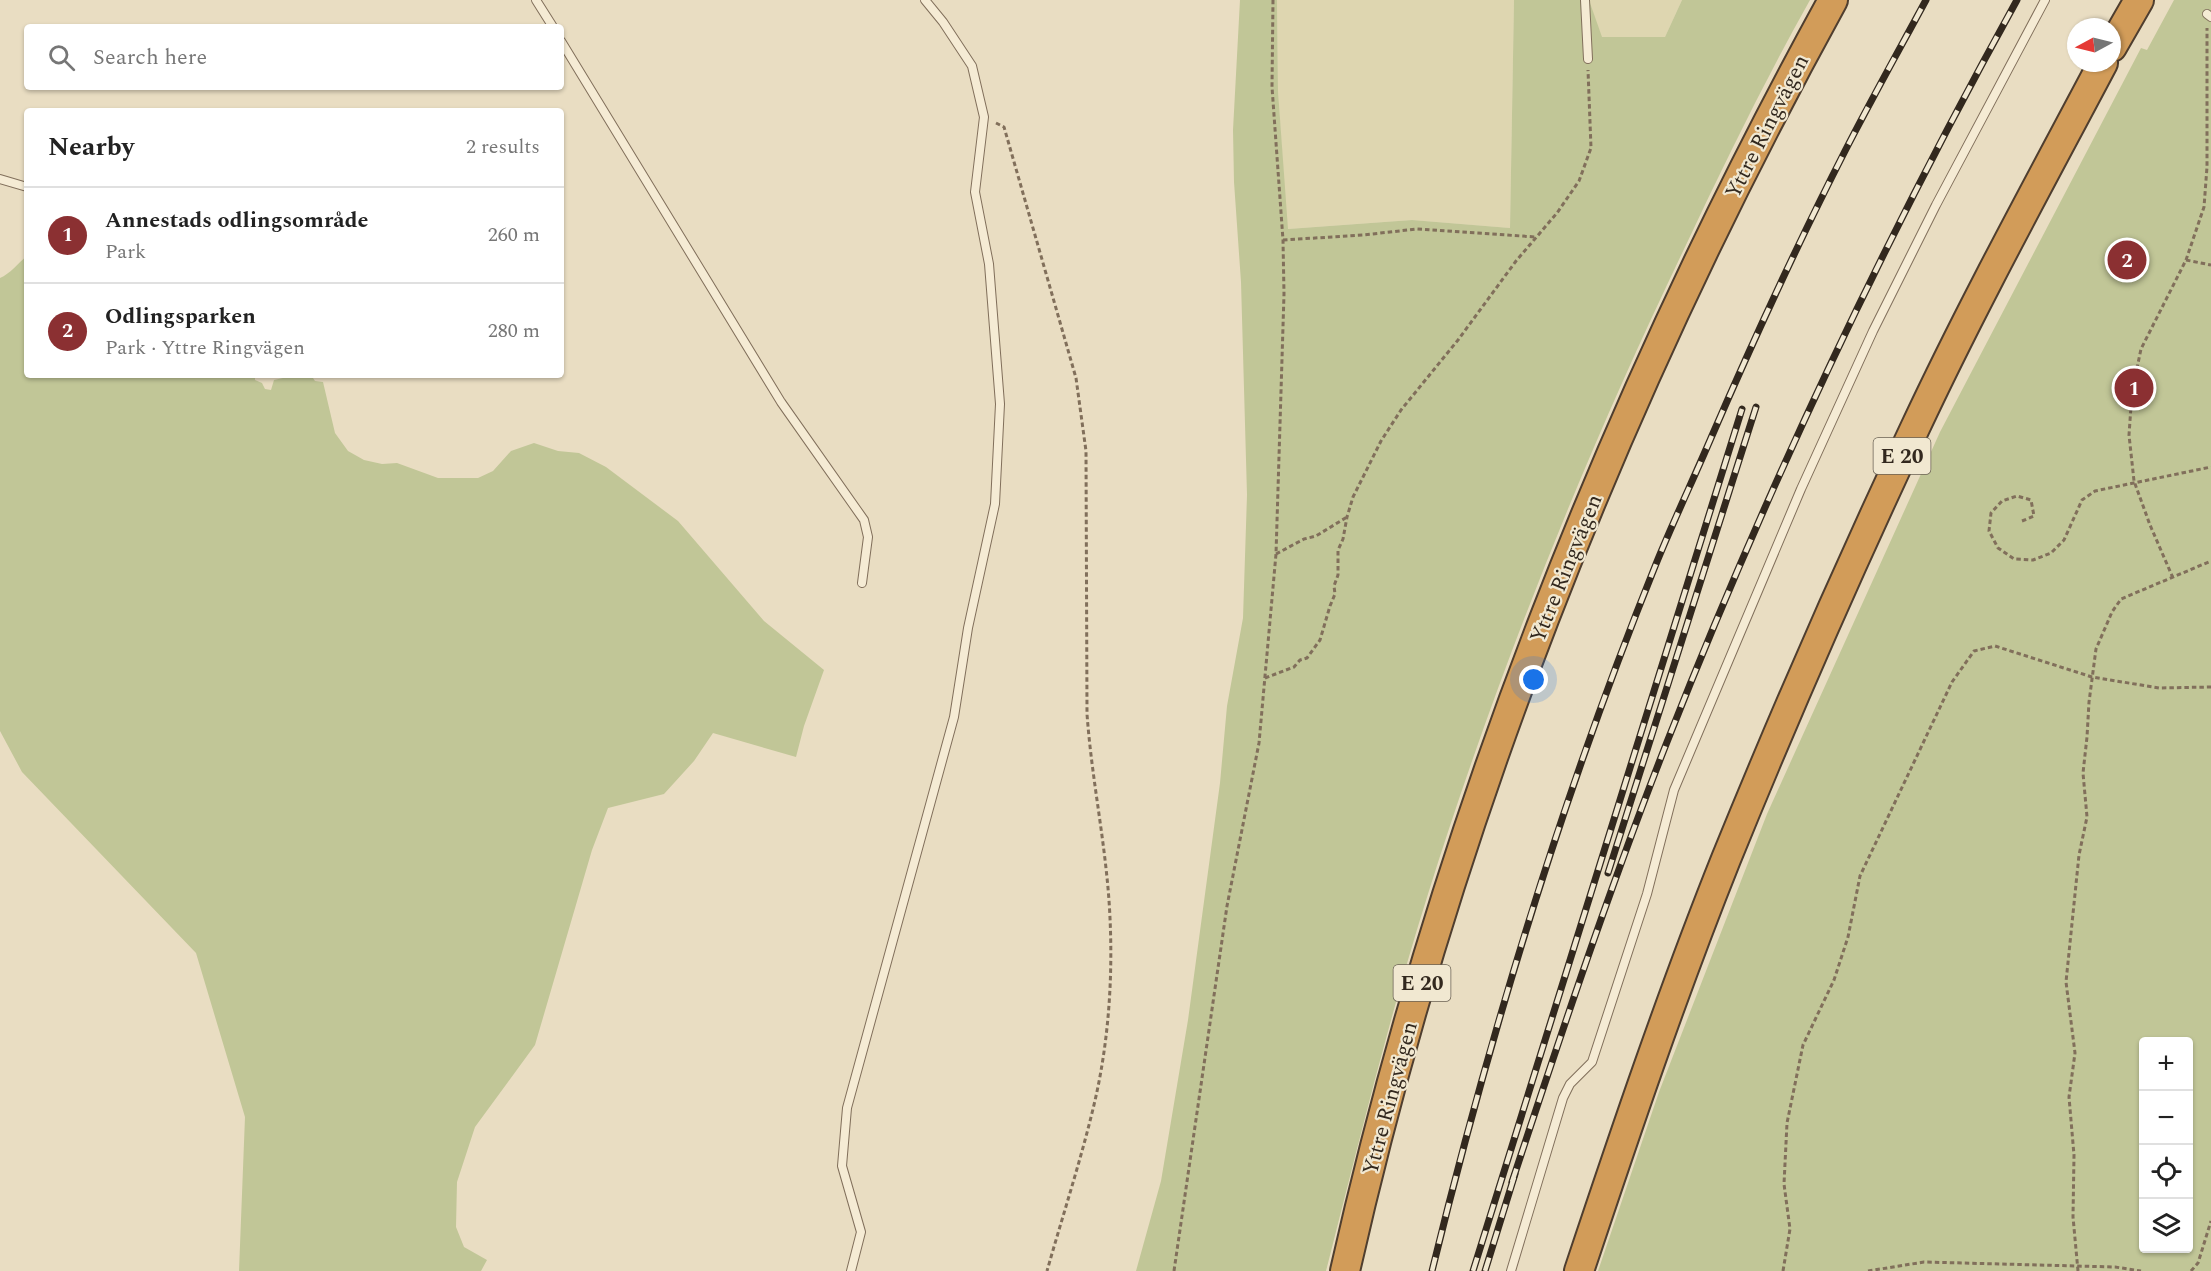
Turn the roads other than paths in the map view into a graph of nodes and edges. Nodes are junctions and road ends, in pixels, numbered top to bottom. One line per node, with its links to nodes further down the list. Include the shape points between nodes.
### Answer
1 (536, 0): 7 (lane)
2 (925, 0): 15 (lane, via 972,66 984,117 975,192 989,264 1000,404 995,504 968,628 954,717 847,1108 842,1166 861,1232)
3 (1585, 0): 10 (lane)
4 (1833, 0): 16 (highway, Yttre Ringvägen / E 20, via 1775,105 1685,286 1598,484 1513,698 1437,931 1361,1199)
5 (2045, 0): 17 (lane, via 1874,331 1714,692 1674,790 1647,894 1592,1062 1570,1084 1563,1098)
6 (2139, 0): 8 (highway)
7 (551, 24)
8 (2121, 31)
9 (564, 46): 14 (lane, via 781,402 864,520 868,537)
10 (1588, 59)
11 (2098, 72): 18 (highway, E 20, via 1915,427 1805,671 1710,901)
12 (0, 179): 13 (lane)
13 (24, 186)
14 (862, 583)
15 (851, 1271)
16 (1345, 1271)
17 (1511, 1271)
18 (1579, 1271)

